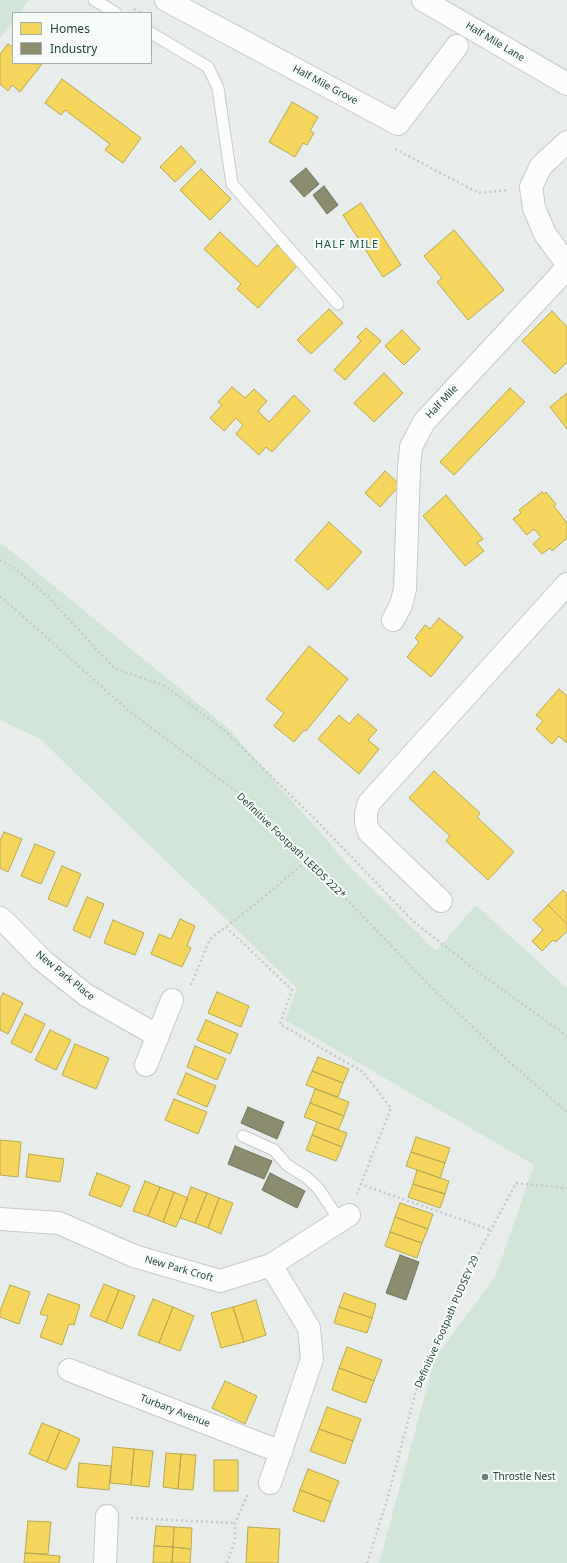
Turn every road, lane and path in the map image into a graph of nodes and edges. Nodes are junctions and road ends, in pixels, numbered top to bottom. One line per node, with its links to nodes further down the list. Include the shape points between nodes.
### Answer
1 (94, 0): 4 (lane)
2 (166, 0): 6 (street, Half Mile Grove, via 398,124)
3 (435, 3): 7 (street, Half Mile Lane)
4 (114, 12)
5 (152, 34): 11 (lane, via 208,67 218,88 232,184)
6 (457, 46)
7 (567, 84)
8 (567, 142): 9 (street, via 541,166 531,187 534,208 545,234)
9 (567, 264)
10 (567, 268): 15 (street, Half Mile, via 424,422 411,447 405,588 401,605)
11 (338, 304)
12 (0, 560): 22 (path, via 13,567 48,597 114,668 165,686 225,731 316,820 413,921)
13 (567, 584): 17 (street, via 369,803 366,823 369,832)
14 (0, 596): 16 (path, Definitive Footpath LEEDS 222*, via 129,711 233,789)
15 (393, 620)
16 (307, 860): 19 (path); 24 (path, Definitive Footpath LEEDS 222*, via 427,983 507,1060)
17 (441, 901)
18 (0, 918): 21 (street, New Park Place, via 42,960 86,996)
19 (226, 927): 20 (path, via 210,939 183,1004); 26 (path, via 292,990 280,1024 363,1072 391,1108)
20 (172, 1000): 21 (street)
21 (158, 1036): 23 (street)
22 (567, 1036)
23 (146, 1065)
24 (567, 1112)
25 (243, 1136): 28 (lane, via 274,1150 287,1165 306,1176)
26 (360, 1184): 28 (path); 30 (path)
27 (567, 1188): 30 (path, Definitive Footpath PUDSEY 29, via 516,1184)
28 (344, 1218): 31 (street, New Park Croft)
29 (0, 1219): 31 (street, New Park Croft, via 59,1223 134,1256 220,1281)
30 (490, 1230): 39 (path, Definitive Footpath PUDSEY 29, via 466,1276 441,1338 416,1387)
31 (272, 1265): 33 (street, via 309,1328 312,1359)
32 (69, 1370): 33 (street, Turbary Avenue)
33 (281, 1452): 34 (street)
34 (270, 1483): 36 (path, via 249,1493)
35 (107, 1516): 36 (path); 37 (street)
36 (235, 1523): 38 (path, via 235,1540)
37 (105, 1563)
38 (227, 1563)
39 (367, 1563)

